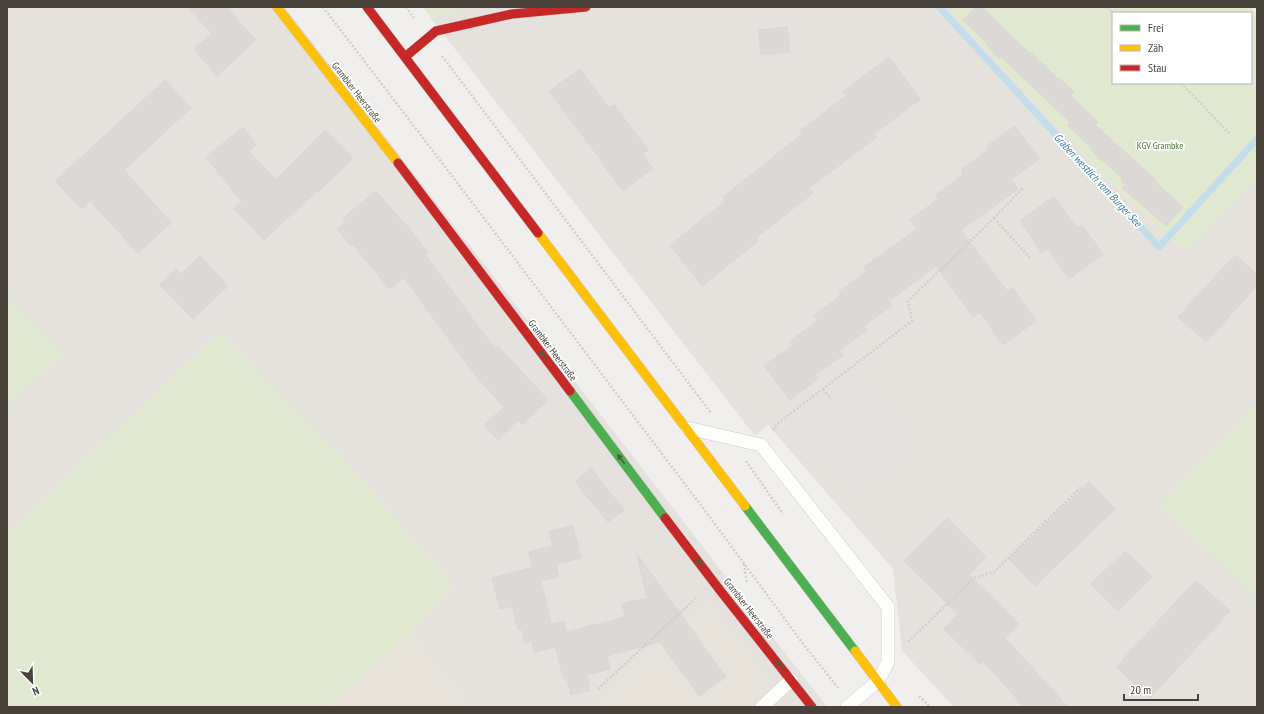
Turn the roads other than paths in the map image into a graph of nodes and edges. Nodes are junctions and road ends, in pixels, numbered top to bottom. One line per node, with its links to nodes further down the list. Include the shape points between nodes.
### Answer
1 (277, 7): 6 (street, Grambker Heerstraße, one-way to 1)
2 (367, 7): 4 (street)
3 (586, 7): 4 (street, via 512,14 436,31)
4 (405, 57): 5 (street)
5 (687, 428): 7 (street); 7 (lane, via 761,445 888,607 888,662)
6 (791, 680): 9 (lane); 10 (street, Grambker Heerstraße)
7 (878, 681): 8 (lane); 11 (street)
8 (849, 705)
9 (762, 707)
10 (812, 707)
11 (897, 707)

